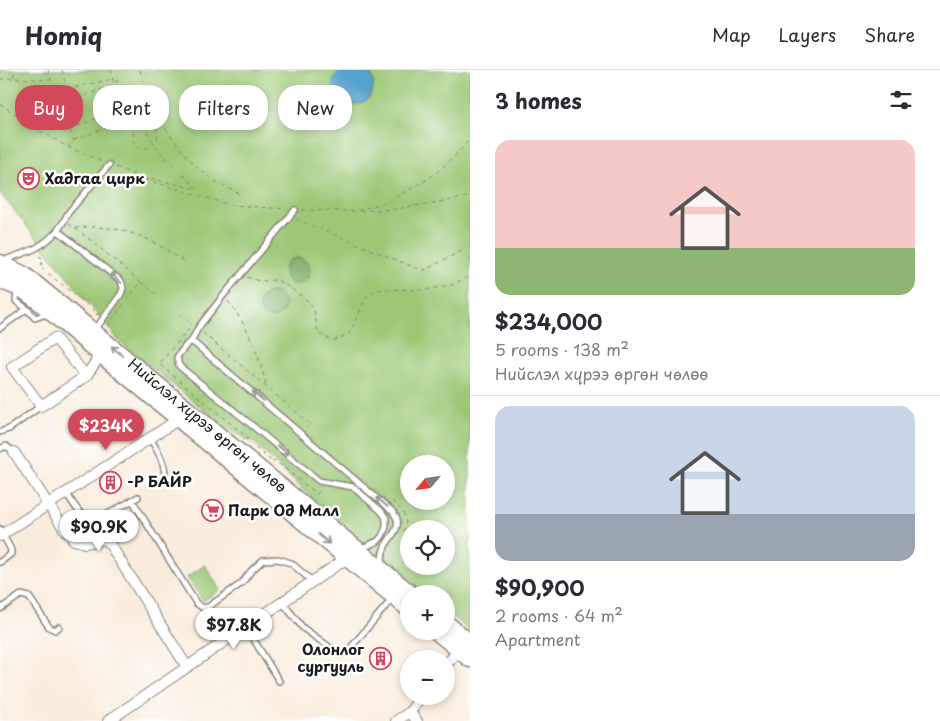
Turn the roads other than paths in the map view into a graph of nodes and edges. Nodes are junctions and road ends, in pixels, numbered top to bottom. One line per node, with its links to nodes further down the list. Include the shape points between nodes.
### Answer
1 (109, 165): 3 (lane, via 68,213)
2 (295, 210): 11 (lane, via 198,328)
3 (58, 231): 4 (lane, via 37,248); 10 (lane, one-way to 3, via 121,294 121,282)
4 (0, 263): 10 (main road, Нийслэл хүрээ өргөн чөлөө, via 24,275)
5 (0, 280): 6 (main road, Нийслэл хүрээ өргөн чөлөө)
6 (17, 287): 7 (lane, via 16,301); 8 (main road, Нийслэл хүрээ өргөн чөлөө)
7 (27, 309): 8 (lane, via 35,318); 9 (lane)
8 (51, 312): 12 (main road, Нийслэл хүрээ өргөн чөлөө)
9 (0, 328)
10 (94, 332): 15 (main road, Нийслэл хүрээ өргөн чөлөө, one-way to 10)
11 (191, 342): 26 (lane, one-way to 26, via 178,356 179,366 319,481 353,487 381,510 386,518 382,536); 28 (lane, one-way to 11, via 382,562 387,542 396,531 398,520 393,512)
12 (99, 353): 13 (street); 15 (main road, Нийслэл хүрээ өргөн чөлөө)
13 (86, 376): 14 (street); 14 (street, via 55,338 12,367)
14 (41, 406): 16 (lane)
15 (188, 421): 17 (street); 26 (main road, Нийслэл хүрээ өргөн чөлөө)
16 (0, 432)
17 (150, 438): 20 (lane, via 166,469); 21 (street)
18 (0, 448): 19 (lane, via 6,446)
19 (14, 452): 24 (street)
20 (165, 479)
21 (66, 492): 23 (lane, via 87,520 94,522); 24 (street)
22 (138, 497): 23 (lane)
23 (132, 500): 29 (lane, via 202,608 242,584 263,560 278,559 291,563)
24 (48, 504): 25 (street); 40 (street, via 74,540 85,543 106,539)
25 (1, 533): 27 (lane, via 11,554)
26 (351, 553): 28 (main road, Нийслэл хүрээ өргөн чөлөө); 29 (street); 31 (main road, Нийслэл хүрээ өргөн чөлөө)
27 (0, 562)
28 (387, 574): 30 (main road, Нийслэл хүрээ өргөн чөлөө)
29 (313, 581): 32 (street)
30 (400, 585)
31 (393, 596): 32 (lane, via 343,654 303,628); 33 (main road, Нийслэл хүрээ өргөн чөлөө)
32 (282, 602): 36 (street)
33 (400, 602)
34 (0, 609): 35 (lane, via 21,595 29,597 49,628 55,630)
35 (59, 627)
36 (246, 627): 40 (street); 41 (lane)
37 (455, 640): 38 (main road)
38 (466, 651): 39 (street)
39 (455, 659)
40 (187, 667): 44 (street)
41 (279, 682)
42 (415, 705): 43 (street)
43 (410, 712): 45 (street); 46 (street)
44 (108, 721)
45 (396, 721)
46 (418, 721)

